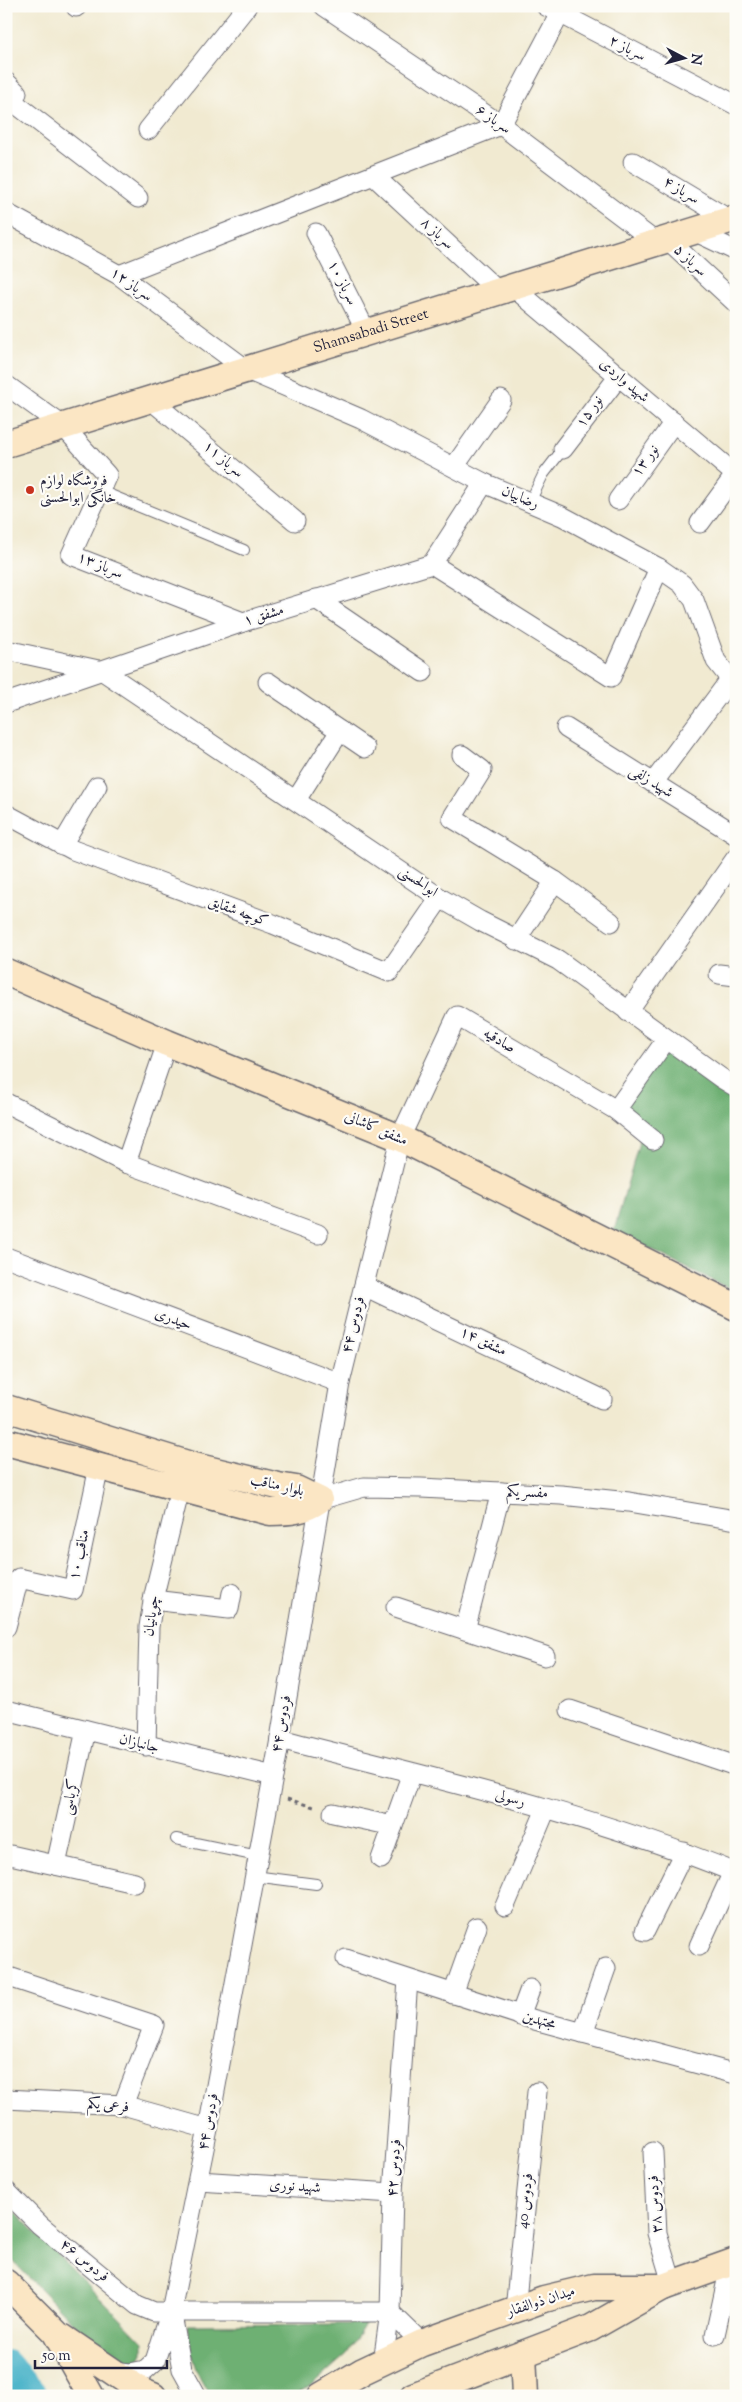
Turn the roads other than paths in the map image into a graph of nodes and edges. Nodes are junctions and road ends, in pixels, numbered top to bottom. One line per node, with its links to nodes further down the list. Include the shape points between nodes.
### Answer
1 (247, 6): 8 (street)
2 (324, 6): 7 (street, سرباز ۶)
3 (556, 9): 6 (street, سرباز ۲); 7 (street)
4 (6, 82): 5 (street, via 17,93)
5 (9, 105): 11 (street)
6 (736, 105)
7 (501, 125): 10 (street); 16 (street, سرباز ۶)
8 (148, 130)
9 (633, 162): 13 (street, سرباز ۴)
10 (374, 176): 18 (street); 19 (street, سرباز ۸)
11 (138, 198)
12 (6, 213): 18 (street, سرباز ۱۲)
13 (733, 219): 14 (main road, Shamsabadi Street)
14 (694, 231): 16 (main road, Shamsabadi Street); 17 (street)
15 (316, 233): 21 (street, سرباز ۱۰)
16 (662, 241): 19 (main road, Shamsabadi Street); 20 (street, سرباز ۵)
17 (736, 250)
18 (119, 275): 22 (street, سرباز ۱۲)
19 (506, 289): 21 (main road, Shamsabadi Street); 23 (street, شهید واردی)
20 (736, 303)
21 (367, 332): 22 (main road, Shamsabadi Street)
22 (247, 370): 25 (main road, Shamsabadi Street); 31 (street, رضاییان, via 361,419)
23 (619, 376): 27 (street, شهید واردی); 30 (street, نور ۱۵)
24 (6, 385): 28 (street)
25 (151, 400): 28 (main road, Shamsabadi Street); 37 (street, سرباز ۱۱)
26 (502, 400): 31 (street)
27 (674, 422): 32 (street, شهید واردی); 35 (street, نور ۱۳)
28 (63, 426): 29 (main road, Shamsabadi Street); 34 (street, سرباز ۱۳, via 108,476)
29 (6, 444)
30 (563, 450): 36 (lane, via 544,475)
31 (454, 467): 33 (street, رضاییان)
32 (736, 475): 38 (street)
33 (484, 483): 36 (street, رضاییان); 40 (street)
34 (100, 491): 39 (lane); 43 (street, سرباز ۱۳, via 71,555)
35 (618, 500)
36 (530, 502): 41 (street, رضاییان)
37 (296, 521)
38 (700, 523)
39 (244, 550)
40 (432, 564): 41 (street, via 612,677); 42 (street, مشفق ۱)
41 (659, 568): 48 (street, رضاییان, via 682,584 694,600 716,662)
42 (316, 599): 43 (street, مشفق ۱); 46 (street)
43 (243, 622): 45 (street, مشفق ۱)
44 (6, 650): 45 (street)
45 (103, 671): 49 (street, مشفق ۱); 56 (street, ابوالحسنی)
46 (423, 672)
47 (268, 682): 51 (street)
48 (733, 684): 54 (street)
49 (6, 703)
50 (566, 728): 54 (street, شهید زلفی)
51 (340, 731): 52 (street); 56 (street)
52 (365, 748)
53 (462, 755): 61 (street, via 482,770 452,818)
54 (653, 783): 58 (street, شهید زلفی)
55 (96, 786): 59 (street)
56 (296, 800): 62 (street, ابوالحسنی)
57 (6, 814): 59 (street, کوچه شقایق)
58 (736, 835)
59 (62, 845): 62 (street, کوچه شقایق, via 273,924 389,972)
60 (736, 858): 66 (street)
61 (555, 881): 63 (street); 64 (street)
62 (440, 898): 64 (street, ابوالحسنی)
63 (611, 922)
64 (516, 940): 66 (street, ابوالحسنی, via 558,960)
65 (6, 972): 68 (main road, مشفق کاشانی)
66 (628, 1012): 67 (street, ابوالحسنی)
67 (666, 1040): 69 (street, ابوالحسنی); 71 (street)
68 (167, 1043): 72 (main road, مشفق کاشانی); 74 (street)
69 (736, 1087)
70 (6, 1103): 74 (street)
71 (616, 1110): 72 (street, صادقیه, via 457,1016); 73 (street, صادقیه)
72 (400, 1138): 77 (street, فردوس ۴۴); 78 (main road, مشفق کاشانی)
73 (653, 1140)
74 (126, 1164): 75 (street)
75 (318, 1234)
76 (6, 1257): 79 (street, حیدری)
77 (364, 1286): 79 (street, فردوس ۴۴); 80 (street, مشفق ۱۴)
78 (736, 1308)
79 (340, 1383): 86 (street, فردوس ۴۴)
80 (602, 1399)
81 (6, 1408): 86 (main road, بلوار مناقب, via 194,1466 296,1488)
82 (6, 1442): 83 (main road, بلوار مناقب)
83 (99, 1466): 84 (main road, بلوار مناقب); 91 (street, مناقب ۱۰, via 72,1590 19,1578)
84 (180, 1489): 86 (main road, بلوار مناقب, via 270,1512 306,1509); 89 (street, چوپانیان)
85 (501, 1492): 86 (street, مفسر یکم, via 364,1487); 87 (street, مفسر یکم, via 630,1502); 92 (street)
86 (320, 1500): 97 (street, فردوس ۴۴)
87 (736, 1520)
88 (232, 1593): 89 (street, via 229,1610)
89 (153, 1600): 98 (street, چوپانیان, via 147,1656)
90 (396, 1607): 92 (street)
91 (6, 1628)
92 (465, 1630): 93 (street)
93 (545, 1656)
94 (6, 1710): 96 (street, جانبازان)
95 (570, 1710): 99 (street)
96 (86, 1730): 98 (street, جانبازان); 110 (street, کرباسی)
97 (280, 1739): 100 (street, رسولی); 101 (street, فردوس ۴۴)
98 (146, 1746): 101 (street, جانبازان)
99 (736, 1766)
100 (412, 1773): 102 (street, رسولی); 104 (street)
101 (271, 1785): 108 (street, فردوس ۴۴)
102 (546, 1809): 106 (street, رسولی); 115 (street)
103 (334, 1813): 104 (street)
104 (392, 1826): 109 (street)
105 (176, 1839): 108 (lane)
106 (684, 1852): 111 (street, رسولی); 117 (street)
107 (6, 1854): 110 (street)
108 (258, 1856): 112 (street, فردوس ۴۴)
109 (381, 1859)
110 (56, 1865): 113 (street)
111 (734, 1872): 118 (street)
112 (254, 1876): 114 (lane); 131 (street, فردوس ۴۴)
113 (135, 1883)
114 (316, 1884)
115 (505, 1906)
116 (476, 1927): 124 (street)
117 (645, 1931)
118 (699, 1946)
119 (346, 1959): 122 (street, مجتهدین)
120 (606, 1968): 126 (street)
121 (6, 1976): 130 (street, via 154,2024)
122 (408, 1980): 124 (street, مجتهدین); 135 (street, فردوس ۴۲)
123 (530, 1989): 125 (street)
124 (453, 1994): 125 (street, مجتهدین)
125 (520, 2016): 126 (street, مجتهدین)
126 (582, 2033): 127 (street, مجتهدین)
127 (736, 2074)
128 (537, 2092): 140 (street, فردوس 40)
129 (6, 2099): 130 (street, فرعی یکم)
130 (123, 2105): 131 (street, فرعی یکم)
131 (208, 2129): 133 (street, فردوس ۴۴)
132 (653, 2152): 138 (street, فردوس ۳۸, via 657,2233)
133 (198, 2181): 135 (street, شهید نوری); 141 (street, فردوس ۴۴)
134 (6, 2191): 141 (street, فردوس ۴۶, via 40,2225 137,2305 154,2312)
135 (393, 2193): 142 (street, فردوس ۴۲)
136 (733, 2261): 138 (main road); 145 (street)
137 (6, 2283): 144 (main road)
138 (668, 2285): 139 (main road); 143 (main road)
139 (594, 2287): 140 (main road, میدان ذوالفقار, via 571,2291); 143 (main road, میدان ذوالفقار, via 606,2304)
140 (514, 2310): 146 (main road, میدان ذوالفقار)
141 (171, 2311): 142 (street, فردوس ۴۶); 149 (street, فردوس ۴۴, via 155,2361 145,2370 130,2373); 153 (street, via 182,2369)
142 (390, 2312): 146 (street); 148 (street, فردوس ۴۲)
143 (603, 2322): 147 (main road)
144 (55, 2332): 149 (main road); 151 (main road)
145 (715, 2335)
146 (422, 2343): 148 (main road, میدان ذوالفقار)
147 (523, 2354): 150 (main road); 156 (main road)
148 (383, 2362): 154 (main road, میدان ذوالفقار)
149 (112, 2371): 152 (main road)
150 (446, 2391): 155 (main road)
151 (90, 2396)
152 (153, 2396)
153 (197, 2396)
154 (321, 2396)
155 (413, 2396)
156 (525, 2396)

